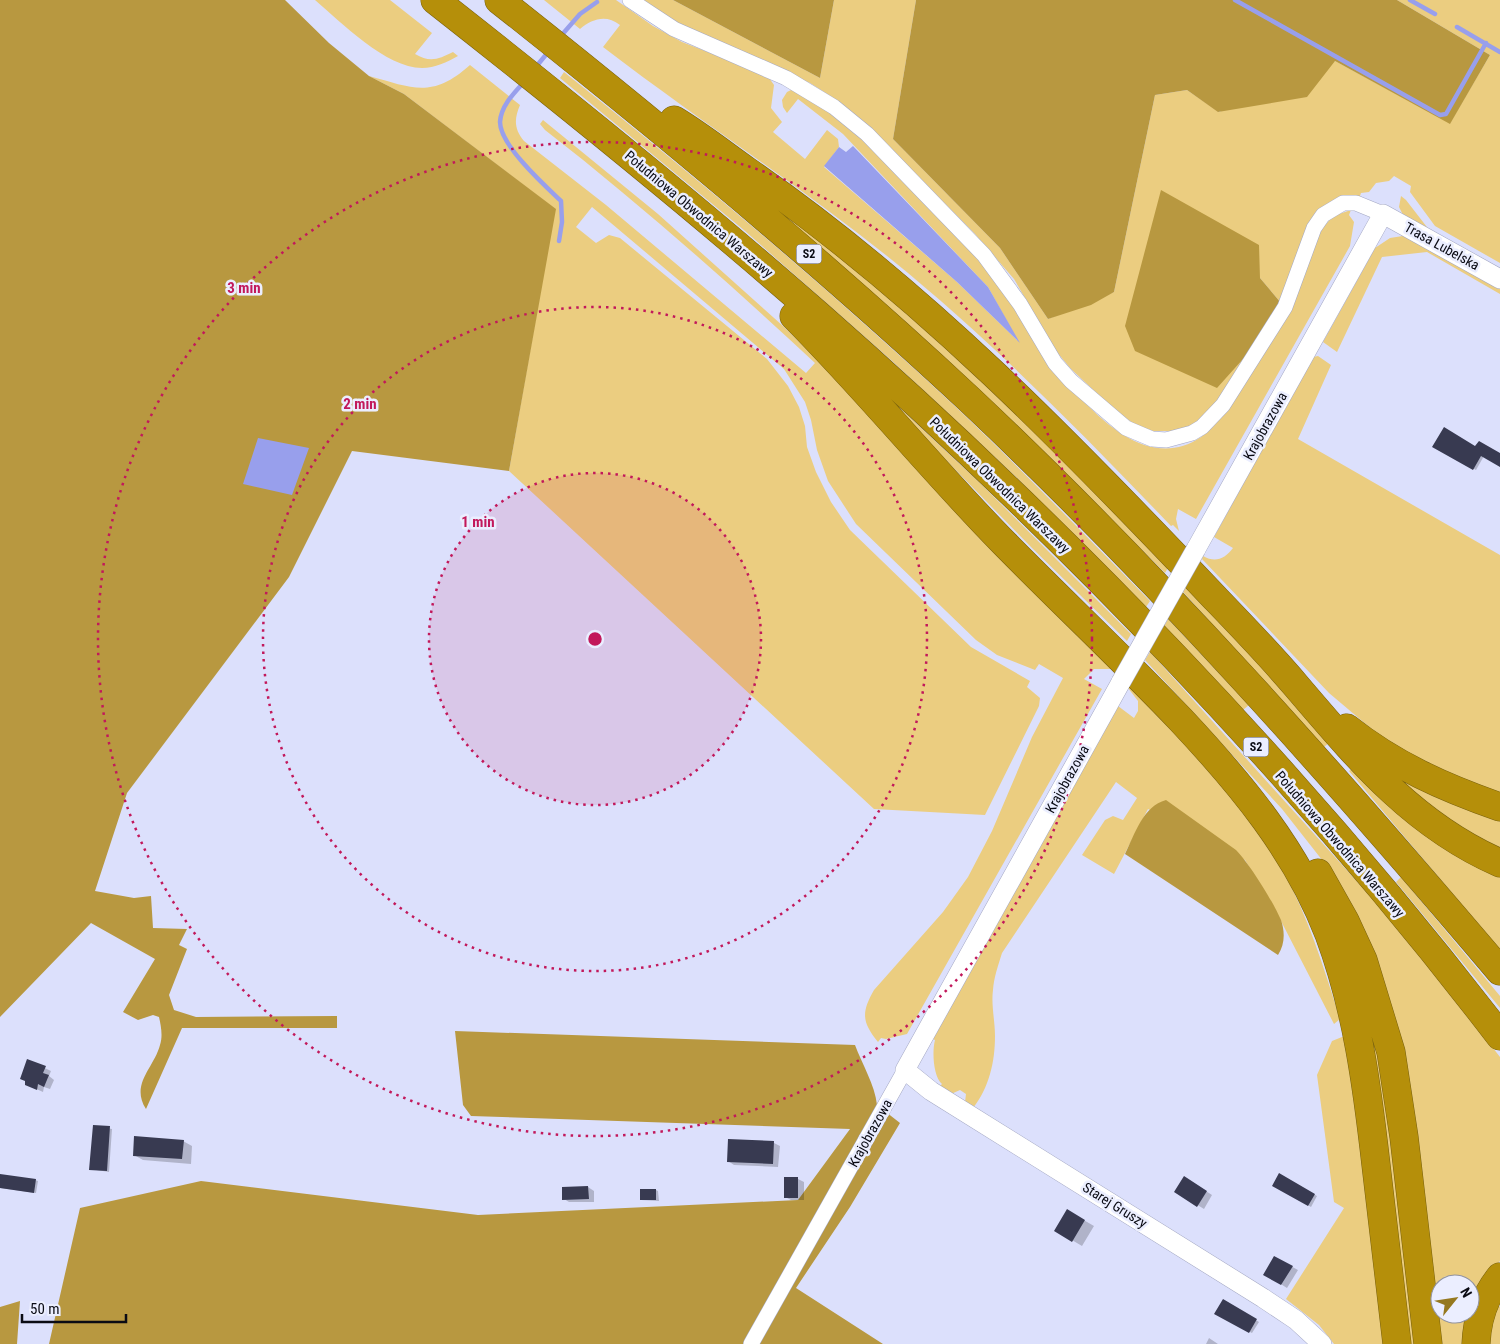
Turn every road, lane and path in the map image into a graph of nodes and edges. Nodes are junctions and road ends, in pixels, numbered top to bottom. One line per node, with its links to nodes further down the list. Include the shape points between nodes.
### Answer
1 (435, 0): 5 (highway, Południowa Obwodnica Warszawy / S2)
2 (499, 0): 4 (highway, S2)
3 (630, 0): 6 (street, via 674,29 786,78 834,107 867,134 984,255 1071,382 1126,428 1152,439 1166,440 1192,433 1223,405 1285,307 1314,228 1323,215 1344,203 1356,203)
4 (586, 69): 8 (highway, via 678,122 791,201 949,332 1072,448); 12 (highway, S2, via 836,278 1022,451 1260,696 1370,818)
5 (642, 164): 9 (highway, via 874,398 987,526); 13 (highway, Południowa Obwodnica Warszawy / S2, via 917,404 1121,603 1221,708 1316,815)
6 (1383, 214): 7 (street, Trasa Lubelska); 14 (street, Krajobrazowa, bridge)
7 (1500, 279)
8 (1297, 686): 10 (highway, via 1397,764); 11 (highway, via 1381,782 1445,832)
9 (1158, 696): 18 (highway, via 1238,783 1273,828 1298,869 1328,931 1347,985 1359,1035); 19 (highway, via 1226,759 1284,824 1330,893 1363,960 1391,1052)
10 (1500, 807)
11 (1500, 862)
12 (1500, 971)
13 (1500, 1036)
14 (905, 1070): 16 (street, Krajobrazowa); 17 (street, Starej Gruszy, via 931,1091 1263,1298 1296,1320)
15 (1500, 1277): 20 (highway, via 1484,1302)
16 (751, 1344)
17 (1322, 1344)
18 (1397, 1344)
19 (1428, 1344)
20 (1476, 1344)

